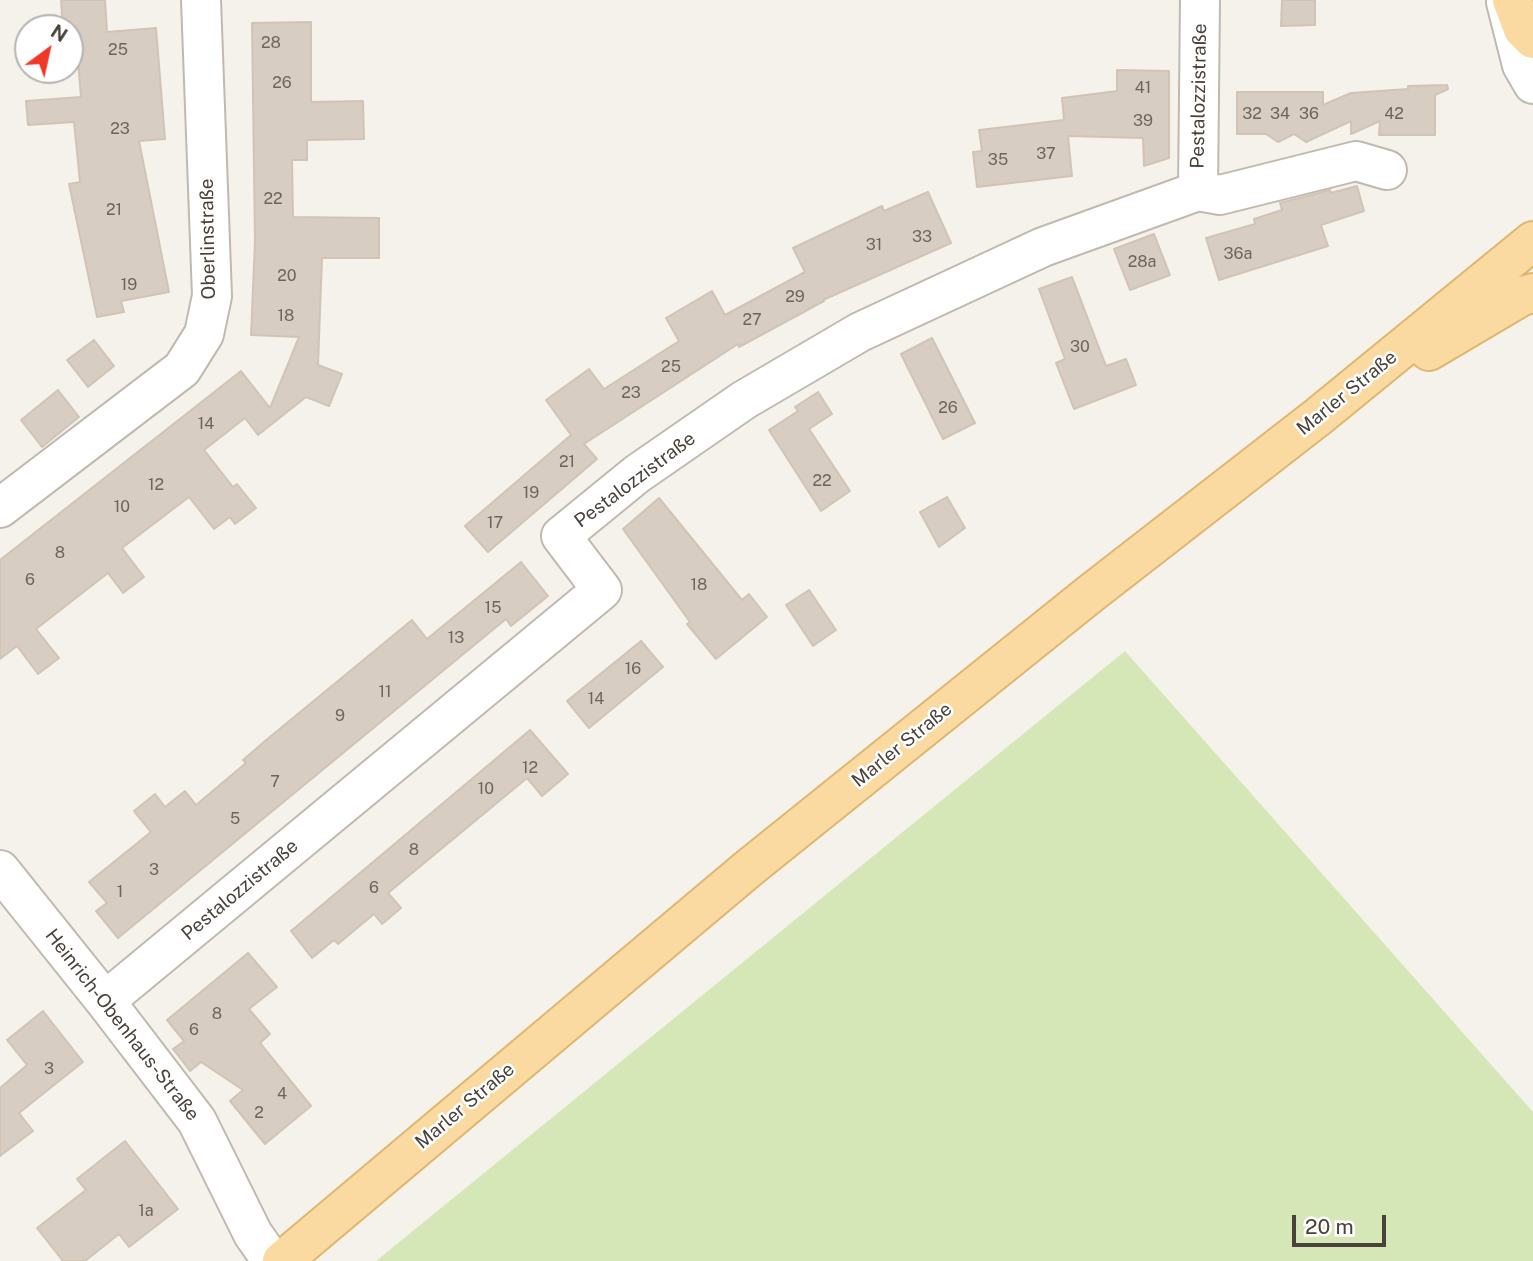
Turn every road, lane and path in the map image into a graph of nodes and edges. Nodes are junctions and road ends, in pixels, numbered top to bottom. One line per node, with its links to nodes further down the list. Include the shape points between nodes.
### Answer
1 (201, 0): 12 (street, Oberlinstraße, via 212,296 204,334 182,369)
2 (1200, 0): 8 (street, Pestalozzistraße)
3 (1505, 0): 6 (street, via 1522,65)
4 (1512, 0): 5 (main road, via 1523,29)
5 (1533, 39)
6 (1533, 84)
7 (1387, 170): 8 (street, Pestalozzistraße, via 1356,161 1220,195)
8 (1198, 191): 14 (street, Pestalozzistraße, via 1043,247 860,332 744,400 637,474 561,536 602,590)
9 (1533, 241): 11 (main road, Marler Straße)
10 (1533, 293): 11 (main road)
11 (1319, 416): 16 (main road, Marler Straße, via 758,860)
12 (0, 508)
13 (0, 870): 14 (street, Heinrich-Obenhaus-Straße)
14 (106, 1001): 15 (street, Heinrich-Obenhaus-Straße, via 197,1121 253,1234)
15 (272, 1261)
16 (282, 1261)

